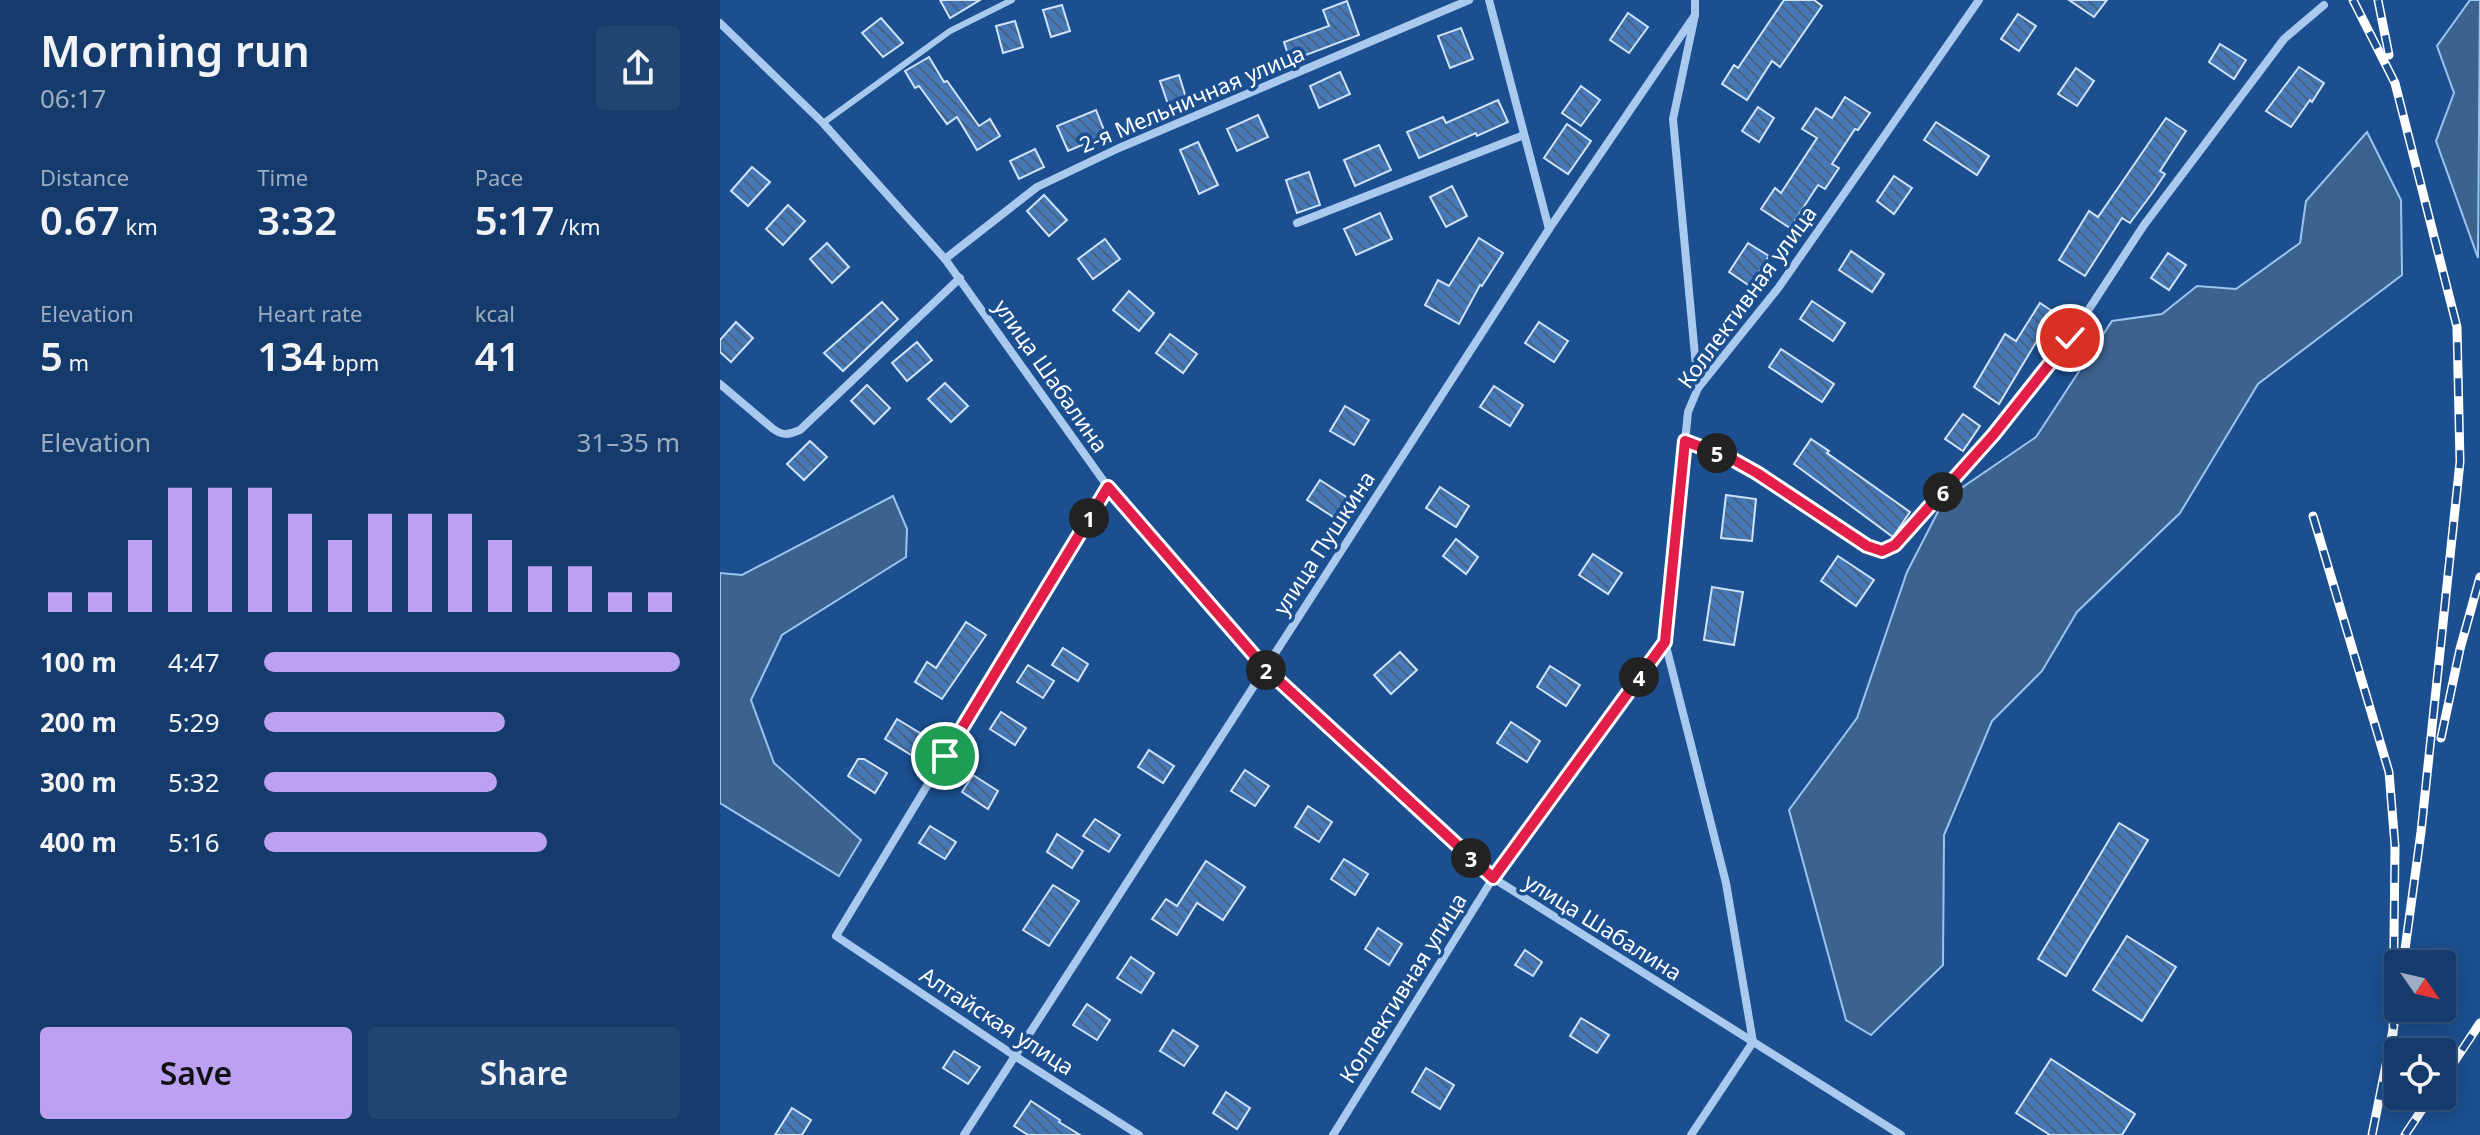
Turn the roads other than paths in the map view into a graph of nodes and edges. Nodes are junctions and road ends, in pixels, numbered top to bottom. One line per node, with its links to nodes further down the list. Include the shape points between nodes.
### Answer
1 (1012, 0): 9 (lane, via 950,31)
2 (1469, 0): 13 (street, 2-я Мельничная улица, via 1037,187)
3 (1489, 0): 10 (street)
4 (1695, 0): 7 (street)
5 (1979, 0): 16 (street, Коллективная улица, via 1779,287)
6 (2324, 5): 17 (street, via 2284,39 2144,225 2070,338 1895,545 1882,551 1867,546 1757,473)
7 (1695, 15): 12 (street, улица Пушкина); 16 (street, via 1673,119)
8 (720, 23): 9 (street, улица Шабалина)
9 (823, 123): 13 (street, улица Шабалина)
10 (1524, 135): 11 (street); 12 (street)
11 (1297, 223)
12 (1549, 229): 20 (street, улица Пушкина)
13 (945, 259): 14 (street, улица Шабалина)
14 (960, 278): 15 (street, via 789,435 780,434); 18 (street, улица Шабалина)
15 (720, 384)
16 (1698, 388): 17 (street, Коллективная улица)
17 (1685, 441): 19 (street, Коллективная улица)
18 (1108, 487): 20 (street, улица Шабалина); 23 (street, Алтайская улица, via 836,936)
19 (1665, 642): 21 (street, Коллективная улица); 22 (street, via 1726,883)
20 (1265, 668): 21 (street, улица Шабалина); 23 (street, улица Пушкина)
21 (1493, 878): 22 (street, улица Шабалина); 26 (street, Коллективная улица)
22 (1753, 1042): 27 (street); 28 (street, улица Шабалина)
23 (1015, 1056): 24 (street, улица Пушкина); 25 (street, Алтайская улица)
24 (964, 1135)
25 (1139, 1135)
26 (1333, 1135)
27 (1691, 1135)
28 (1901, 1135)

